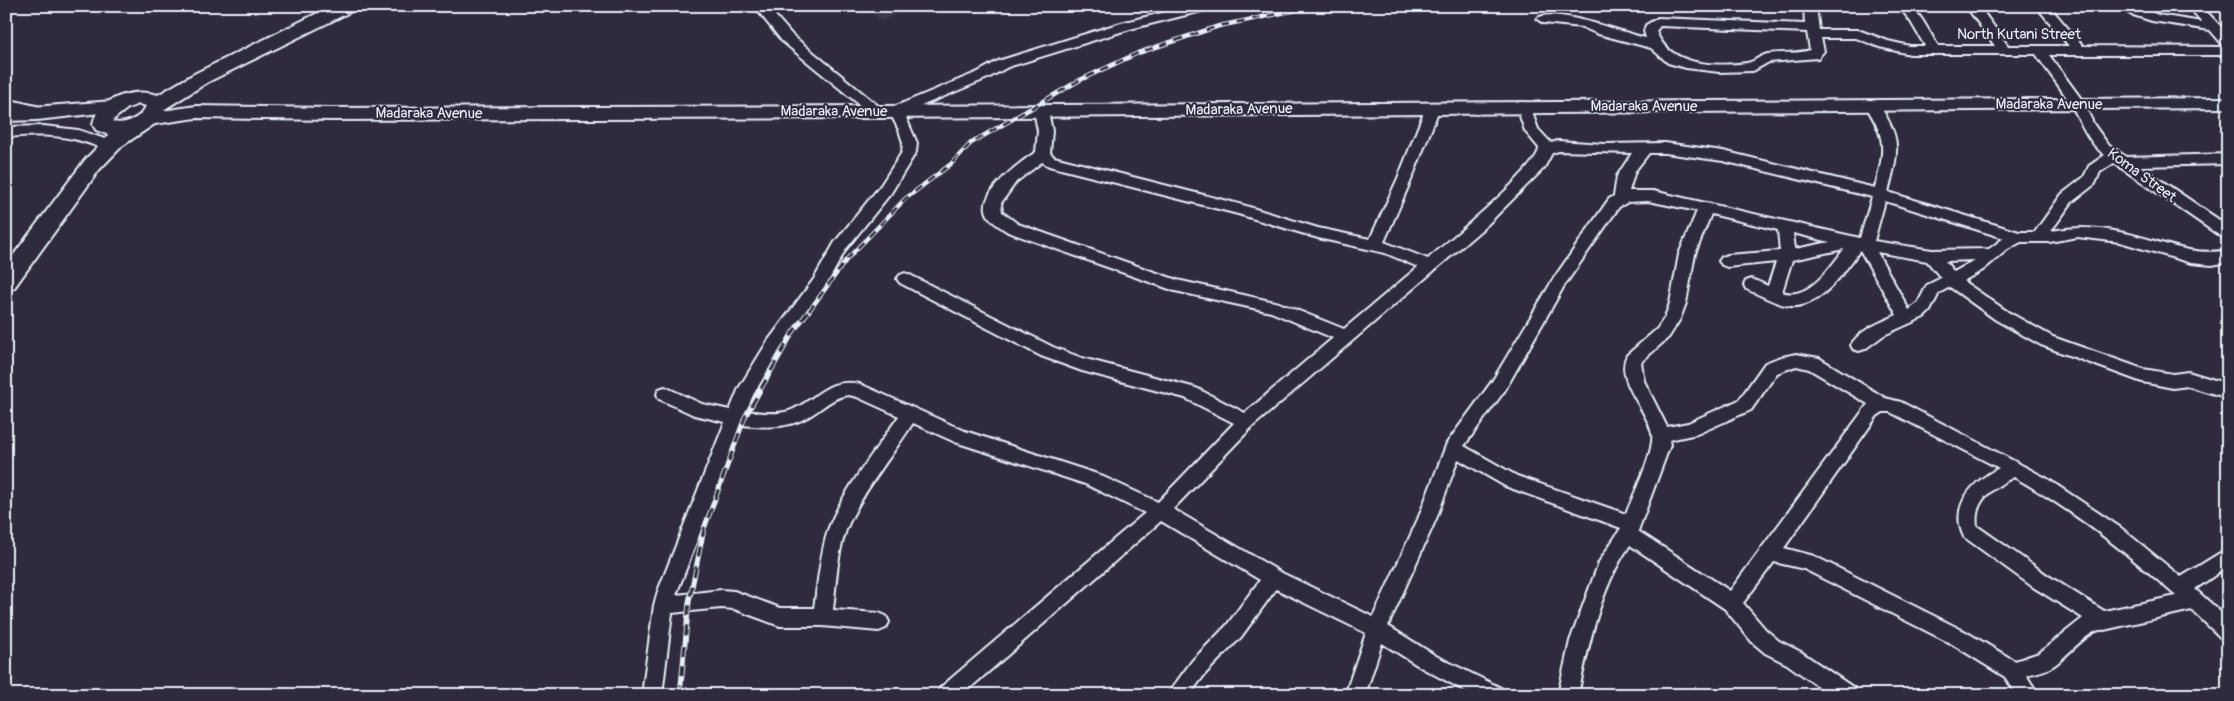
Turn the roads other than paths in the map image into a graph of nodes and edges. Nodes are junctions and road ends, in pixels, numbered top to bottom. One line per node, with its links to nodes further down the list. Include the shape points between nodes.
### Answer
1 (347, 6): 27 (highway, via 201,78)
2 (760, 6): 29 (street, via 787,38)
3 (1206, 6): 30 (street, via 1003,64)
4 (1810, 6): 13 (street, via 1809,18)
5 (1905, 6): 18 (street, via 1918,21)
6 (1972, 6): 19 (street)
7 (2042, 6): 17 (street)
8 (2125, 6): 12 (street, via 2168,20)
9 (2194, 6): 12 (street)
10 (1543, 19): 15 (street, via 1584,23)
11 (2228, 24): 12 (street)
12 (2213, 25): 14 (street)
13 (1814, 31): 15 (street, North Kutani Street, via 1658,22 1650,28); 15 (street, via 1817,51 1813,55 1766,58 1753,67 1719,68 1680,62 1668,57); 18 (street, North Kutani Street, via 1858,34 1901,49)
14 (2228, 42)
15 (1656, 45)
16 (2039, 50): 17 (street, North Kutani Street); 19 (street, North Kutani Street); 23 (street, Koma Street)
17 (2079, 50): 20 (street, North Kutani Street)
18 (1934, 51): 19 (street, North Kutani Street)
19 (2005, 51)
20 (2228, 51)
21 (6, 103): 31 (street)
22 (2228, 103): 23 (main road, Madaraka Avenue)
23 (2077, 104): 24 (main road, Madaraka Avenue); 38 (street, Koma Street, via 2096,138)
24 (1872, 105): 26 (main road, Madaraka Avenue); 42 (street, via 1884,121 1890,143)
25 (1434, 107): 26 (main road, Madaraka Avenue); 28 (main road, Madaraka Avenue); 50 (street)
26 (1524, 107): 36 (street, via 1532,131)
27 (148, 110): 29 (main road, Madaraka Avenue, via 251,113); 33 (highway); 33 (highway, via 128,128 112,130); 40 (highway)
28 (1041, 111): 30 (main road, Madaraka Avenue); 37 (street, via 1045,131)
29 (877, 112): 30 (main road, Madaraka Avenue)
30 (896, 112): 69 (street, via 906,130 909,152 886,189 840,246 820,284 774,345 745,393)
31 (43, 113): 32 (main road); 33 (main road)
32 (6, 114)
33 (106, 126): 34 (street, via 80,134 62,131); 40 (highway)
34 (6, 132)
35 (1646, 148): 36 (street, via 1558,146); 42 (street, via 1723,156); 43 (street, via 1627,170)
36 (1547, 150): 56 (street, via 1539,165 1515,190)
37 (1043, 154): 50 (street, via 1054,163 1239,209 1324,235); 63 (street, via 1016,173 993,204 993,211 1013,228 1175,285 1273,307)
38 (2119, 159): 39 (street); 46 (street, Koma Street); 48 (street, via 2094,169 2090,180 2067,198)
39 (2221, 159): 41 (street)
40 (92, 165): 59 (highway)
41 (2228, 168)
42 (1879, 194): 47 (street); 49 (street)
43 (1621, 198): 44 (street, via 1653,196); 72 (street, via 1614,202 1558,282 1499,385)
44 (1706, 208): 45 (street); 71 (street, via 1687,254 1672,319 1663,333 1637,355 1632,365 1632,373)
45 (1785, 226): 49 (street); 52 (street, via 1789,246)
46 (2228, 234)
47 (2019, 237): 48 (street); 51 (street)
48 (2039, 237): 54 (street, via 2078,232 2120,237 2191,256 2212,259)
49 (1856, 243): 52 (street); 53 (street); 61 (street, via 1813,293 1798,300); 62 (street)
50 (1375, 245): 56 (street)
51 (1993, 254): 53 (street); 58 (street)
52 (1786, 256): 55 (street); 61 (street)
53 (1932, 256): 58 (street)
54 (2228, 256)
55 (1727, 261)
56 (1430, 266): 63 (street)
57 (905, 279): 70 (street, via 1004,332 1066,359 1183,390)
58 (1952, 280): 62 (street, via 1933,289 1924,307); 65 (street, via 1989,308 2047,341 2142,375 2173,381 2191,379)
59 (6, 282)
60 (1752, 285): 61 (street)
61 (1774, 294)
62 (1906, 318): 64 (street, via 1878,331)
63 (1345, 337): 70 (street)
64 (1859, 345)
65 (2228, 391)
66 (665, 394): 69 (street, via 699,410)
67 (1882, 404): 71 (street, via 1812,363 1796,360 1771,368 1744,405 1691,429); 73 (street, via 1895,406); 76 (street, via 1871,411)
68 (909, 415): 69 (street, via 860,391 845,388 832,392 789,418 760,420); 74 (street, via 961,437 1091,479); 83 (street, via 838,528)
69 (736, 416): 82 (street)
70 (1246, 422): 74 (street)
71 (1661, 435): 75 (street, via 1660,450 1642,491)
72 (1453, 448): 75 (street, via 1511,481); 86 (street, via 1427,519)
73 (2013, 468): 79 (street, via 2122,539); 84 (street, via 1984,484 1976,493 1968,517 1970,530 2040,581)
74 (1160, 511): 78 (street); 90 (street)
75 (1631, 529): 81 (street); 94 (street, via 1608,562 1580,641)
76 (1770, 553): 81 (street); 88 (street, via 1807,562 1959,638)
77 (2228, 556): 79 (street)
78 (1274, 578): 86 (street); 91 (street, via 1234,631 1199,667)
79 (2181, 588): 80 (street)
80 (2196, 602): 84 (street); 87 (street)
81 (1732, 603): 95 (street, via 1772,647 1794,658)
82 (663, 605): 83 (street, via 734,600 780,617); 89 (street)
83 (822, 616): 85 (street)
84 (2104, 621): 88 (street, via 2083,628 2039,664 2019,667)
85 (879, 622)
86 (1378, 629): 92 (street); 93 (street, via 1429,662)
87 (2228, 632)
88 (2014, 671): 96 (street)
89 (652, 695)
90 (947, 695)
91 (1178, 695)
92 (1355, 695)
93 (1494, 695)
94 (1568, 695)
95 (1847, 695)
96 (2029, 695)

